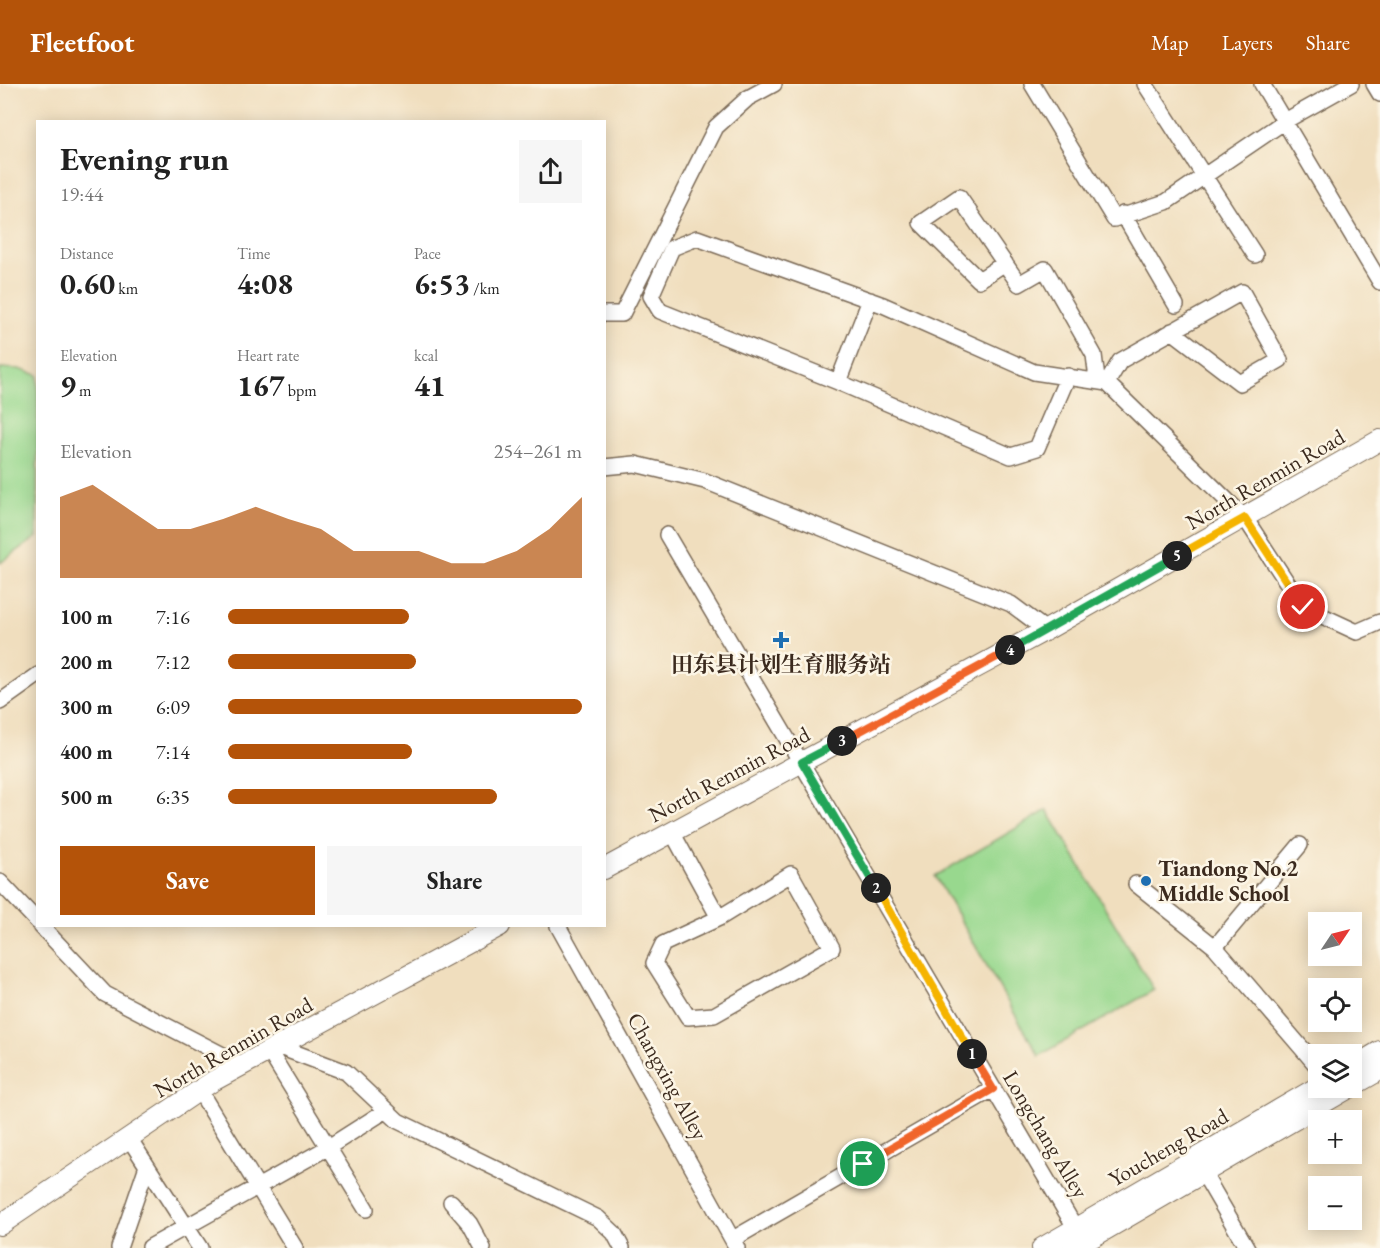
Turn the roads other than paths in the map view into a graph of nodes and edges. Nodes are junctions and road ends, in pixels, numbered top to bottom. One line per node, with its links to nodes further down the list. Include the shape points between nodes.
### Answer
1 (774, 84): 16 (street, via 748,98 716,127 622,315)
2 (1032, 84): 10 (street, via 1114,219)
3 (1145, 84): 9 (street)
4 (1262, 84): 8 (street)
5 (1351, 84): 8 (street)
6 (1374, 84): 7 (street)
7 (1380, 94)
8 (1285, 121): 9 (street); 13 (street)
9 (1203, 178): 10 (street, via 1167,202); 11 (street)
10 (1123, 214): 15 (street)
11 (1255, 255)
12 (1005, 263): 12 (street, via 959,197 921,223 979,280); 19 (street, via 1019,284 1045,269 1094,355)
13 (1380, 282)
14 (870, 300): 18 (street, via 1035,372); 20 (street); 20 (street, via 697,238 672,248 651,296 660,311)
15 (1176, 305)
16 (606, 314)
17 (1172, 331): 17 (street, via 1242,292 1280,360 1240,383); 19 (street, via 1120,361)
18 (1068, 376): 19 (street); 20 (street, via 1037,448 1011,456)
19 (1102, 381): 23 (street)
20 (838, 382)
21 (1380, 441): 23 (main road, North Renmin Road)
22 (606, 467): 26 (street, via 635,464 705,481 1011,604)
23 (1245, 518): 25 (street, via 1303,607 1357,632); 26 (main road, North Renmin Road)
24 (667, 535): 29 (street, Longchang Alley)
25 (1380, 622)
26 (1046, 630): 29 (main road, North Renmin Road)
27 (36, 676): 28 (street)
28 (0, 702)
29 (802, 762): 30 (main road, North Renmin Road); 48 (street, Longchang Alley)
30 (672, 832): 32 (main road, North Renmin Road); 35 (street)
31 (1300, 844): 40 (street)
32 (606, 868)
33 (0, 882): 36 (street)
34 (1136, 884): 40 (street)
35 (719, 918): 35 (street, via 791,874 832,948 714,1015 688,1017 654,963 663,944)
36 (36, 920)
37 (42, 927): 45 (street, via 105,994)
38 (498, 927): 41 (main road, North Renmin Road)
39 (559, 927): 63 (street, Changxing Alley)
40 (1215, 947): 43 (street)
41 (273, 1048): 45 (main road, North Renmin Road); 52 (street, via 346,1072); 54 (street)
42 (1380, 1051): 44 (main road)
43 (1308, 1055)
44 (1362, 1062)
45 (242, 1065): 49 (main road, North Renmin Road)
46 (1380, 1070): 47 (main road, Youcheng Road)
47 (1362, 1080)
48 (993, 1089): 62 (street, Longchang Alley); 63 (street)
49 (199, 1090): 53 (main road, North Renmin Road); 57 (street)
50 (1308, 1094): 56 (main road, Youcheng Road)
51 (1329, 1098): 56 (main road, Youcheng Road)
52 (385, 1111): 54 (street); 69 (street, via 598,1218 614,1233)
53 (129, 1138): 55 (street); 60 (main road, North Renmin Road)
54 (327, 1149): 57 (street); 59 (street)
55 (147, 1166): 61 (street); 65 (street)
56 (1199, 1166): 62 (main road, Youcheng Road); 71 (street)
57 (258, 1186): 61 (street); 67 (street)
58 (451, 1202): 68 (street, via 470,1224)
59 (366, 1209)
60 (0, 1225)
61 (186, 1227): 64 (street); 66 (street)
62 (1075, 1238): 70 (main road, Youcheng Road)
63 (735, 1244)
64 (150, 1247)
65 (119, 1248)
66 (200, 1248)
67 (296, 1248)
68 (483, 1248)
69 (622, 1248)
70 (1042, 1248)
71 (1247, 1248)

